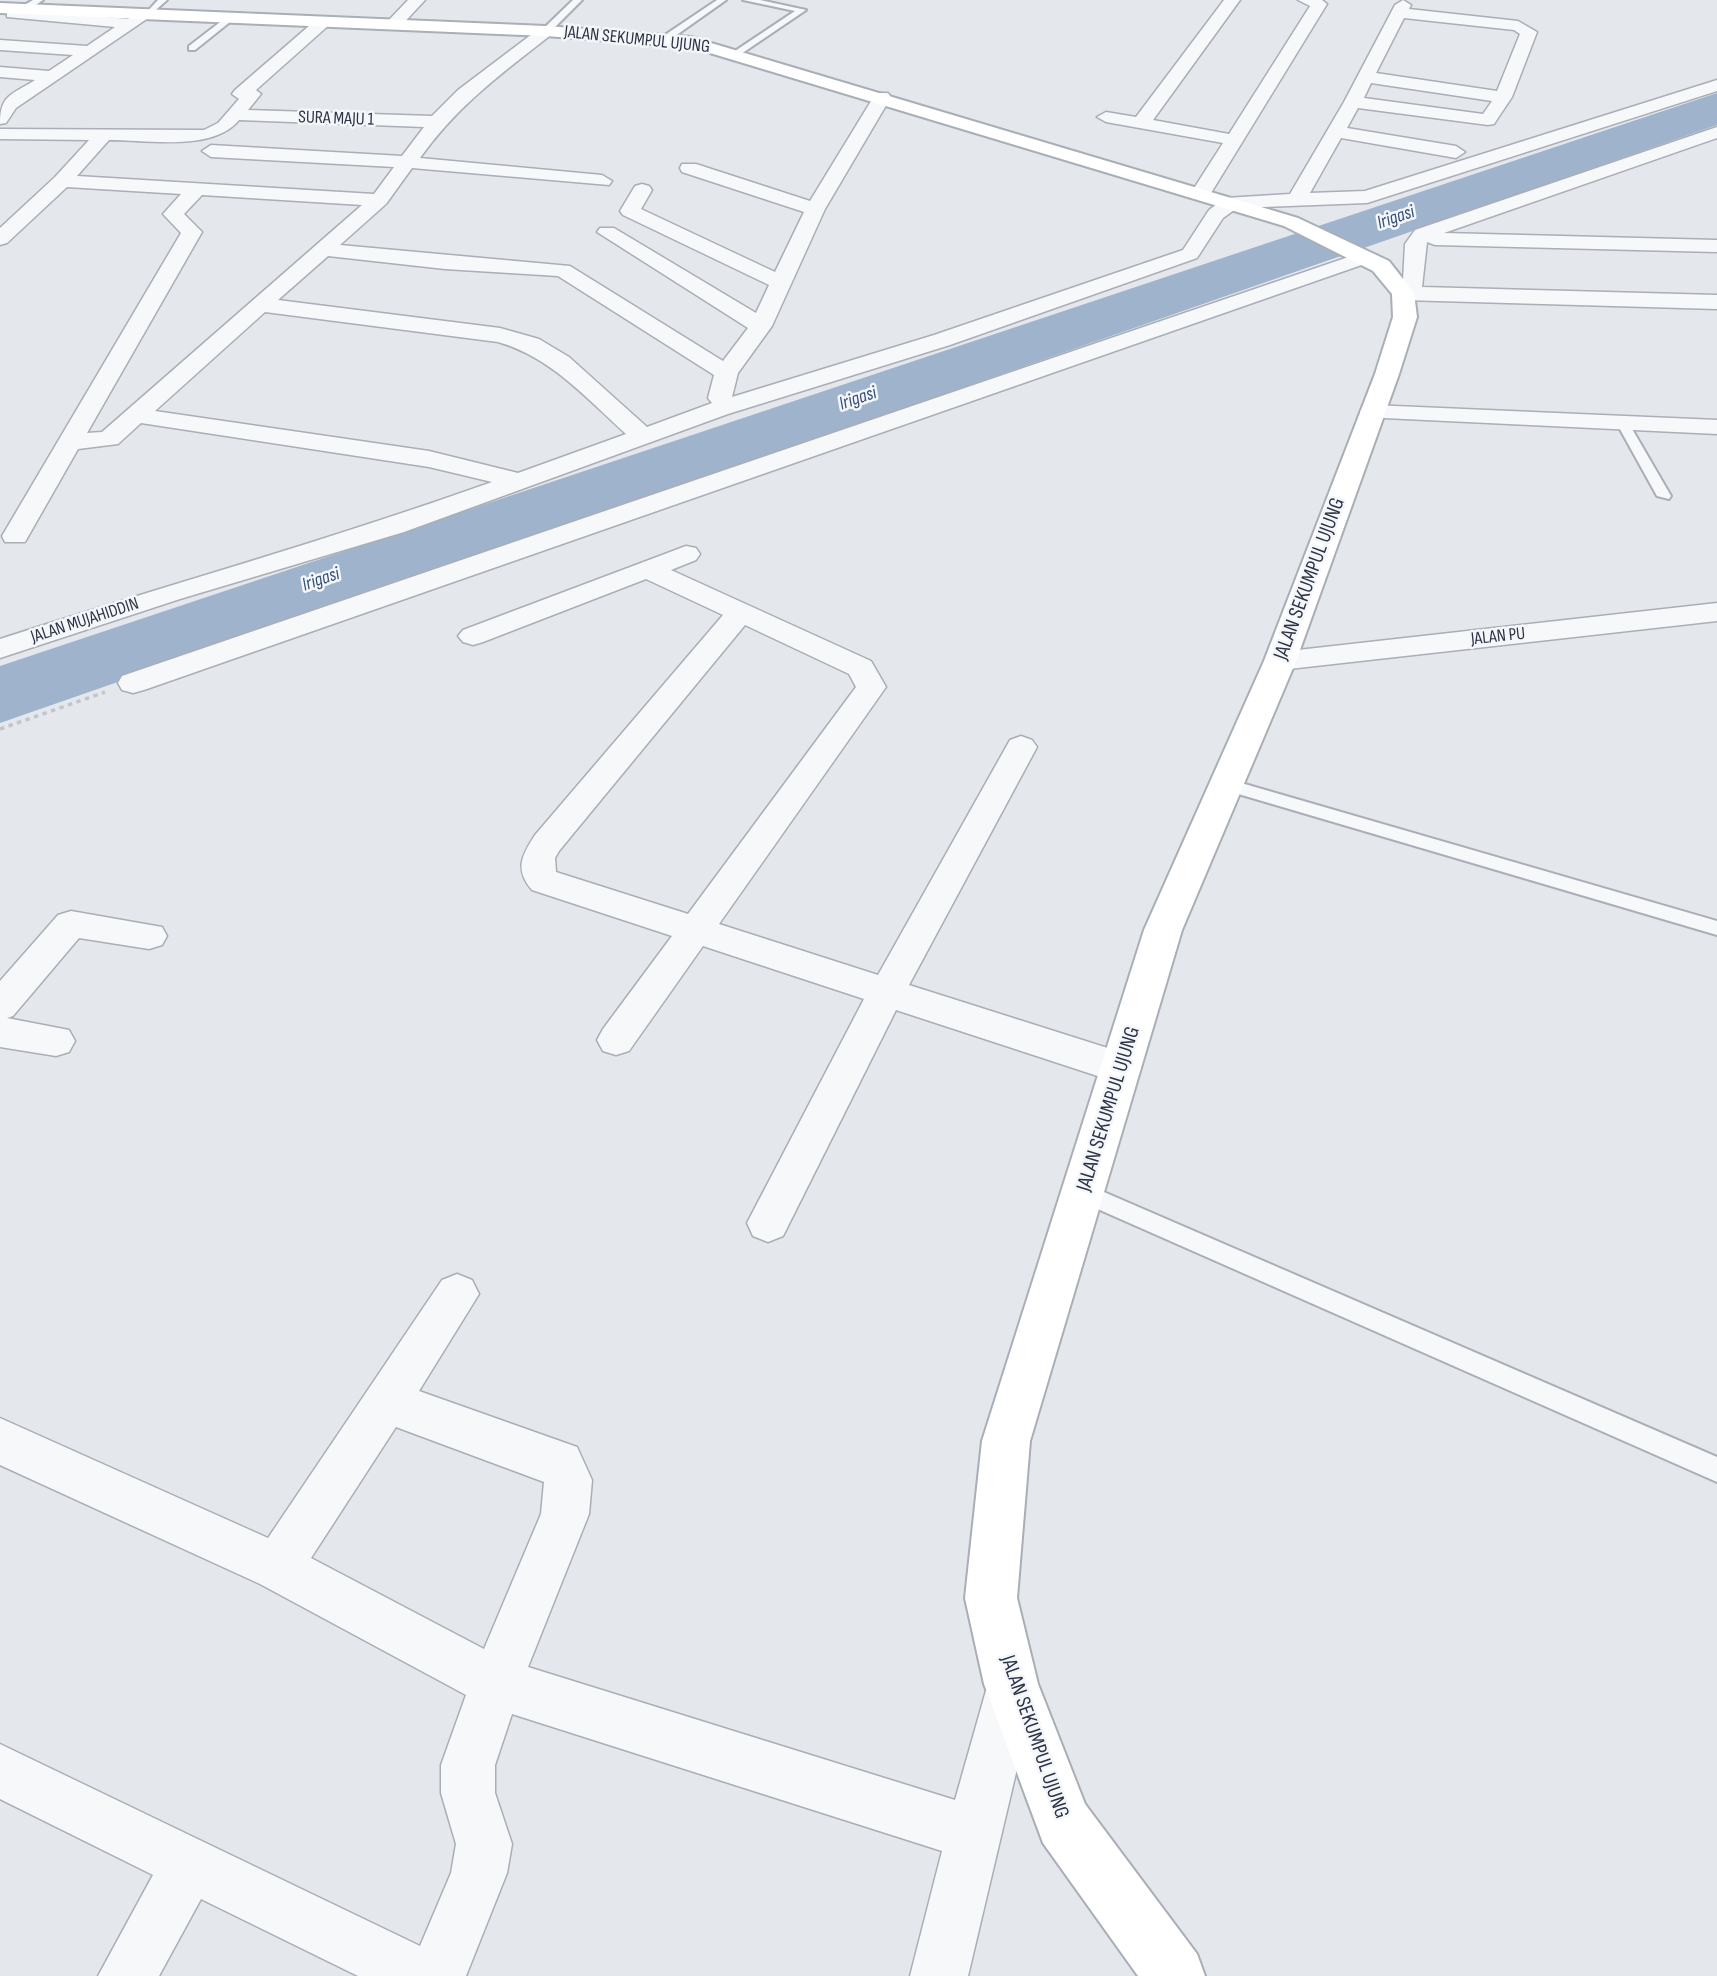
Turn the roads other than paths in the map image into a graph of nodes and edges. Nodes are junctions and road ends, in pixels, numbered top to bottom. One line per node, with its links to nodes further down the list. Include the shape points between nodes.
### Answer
1 (163, 0): 10 (lane)
2 (417, 0): 12 (street)
3 (578, 0): 13 (lane)
4 (722, 0): 14 (lane)
5 (747, 0): 18 (lane, via 802,10)
6 (1232, 0): 31 (street)
7 (1306, 0): 37 (street, via 1319,4)
8 (20, 7): 10 (main road, JALAN SEKUMPUL UJUNG)
9 (231, 18): 10 (main road, JALAN SEKUMPUL UJUNG); 11 (main road, JALAN SEKUMPUL UJUNG); 16 (lane)
10 (139, 19): 17 (street)
11 (323, 22): 12 (main road, JALAN SEKUMPUL UJUNG); 27 (street, via 241,94 252,94)
12 (393, 25): 13 (main road, JALAN SEKUMPUL UJUNG)
13 (546, 31): 14 (main road, JALAN SEKUMPUL UJUNG); 30 (street, via 464,94)
14 (665, 39): 18 (main road, JALAN SEKUMPUL UJUNG)
15 (3, 47): 17 (street)
16 (192, 48)
17 (91, 51): 20 (street)
18 (738, 53): 23 (main road, JALAN SEKUMPUL UJUNG)
19 (0, 72): 20 (street)
20 (52, 76): 26 (street)
21 (1366, 77): 24 (street); 24 (street, via 1397,32 1401,9 1525,28 1529,32 1505,73); 25 (street)
22 (1717, 85): 50 (street, via 1367,197)
23 (882, 97): 47 (main road, JALAN SEKUMPUL UJUNG); 51 (street)
24 (1503, 97): 29 (street)
25 (1353, 102): 29 (street); 32 (street)
26 (3, 109)
27 (234, 115): 30 (street, SURA MAJU 1); 34 (street, via 217,133 207,135)
28 (1106, 117): 31 (street)
29 (1488, 120): 40 (street, via 1491,136 1487,141)
30 (437, 122): 41 (street)
31 (1142, 123): 37 (street)
32 (1335, 132): 40 (street); 50 (street)
33 (20, 133): 34 (street); 35 (street); 39 (street)
34 (105, 133): 43 (street)
35 (0, 134)
36 (1714, 135): 54 (street)
37 (1234, 140): 47 (street)
38 (211, 151): 41 (street)
39 (0, 152)
40 (1456, 152): 50 (street)
41 (406, 162): 44 (street); 48 (street)
42 (689, 169): 51 (street)
43 (62, 181): 45 (street); 52 (street)
44 (603, 181)
45 (197, 189): 48 (street); 70 (street, via 173,214 192,232)
46 (642, 190): 58 (street, via 630,211)
47 (1201, 193): 49 (main road, JALAN SEKUMPUL UJUNG)
48 (379, 200): 56 (street)
49 (1232, 202): 50 (street); 64 (street, JALAN MUJAHIDDIN, via 1208,222 1202,243 1190,254 942,340)
50 (1299, 207): 57 (main road)
51 (815, 209): 58 (street)
52 (4, 231)
53 (607, 232): 62 (street)
54 (1417, 239): 55 (street); 59 (street, via 1414,283)
55 (1717, 246)
56 (325, 250): 61 (street); 63 (street, via 563,270)
57 (1362, 255): 59 (main road, via 1393,277); 81 (street)
58 (779, 282): 62 (street)
59 (1402, 291): 60 (street); 65 (main road, JALAN SEKUMPUL UJUNG, via 1405,317)
60 (1717, 302)
61 (262, 305): 66 (street); 69 (street, via 500,335 531,344 561,362)
62 (761, 326): 63 (street)
63 (726, 373): 64 (street)
64 (719, 410): 69 (street, JALAN MUJAHIDDIN)
65 (1372, 412): 67 (street); 80 (main road, JALAN SEKUMPUL UJUNG)
66 (135, 415): 70 (street, via 109,439); 71 (street, via 429,459)
67 (1622, 422): 68 (street); 72 (lane)
68 (1717, 427)
69 (643, 436): 71 (street, JALAN MUJAHIDDIN)
70 (69, 442): 73 (street)
71 (520, 481): 79 (street, JALAN MUJAHIDDIN, via 395,526)
72 (1664, 496)
73 (15, 536)
74 (686, 554): 75 (street)
75 (647, 569): 77 (street); 78 (street)
76 (1717, 612): 80 (street, JALAN PU)
77 (740, 613): 84 (street, via 860,668 871,687); 84 (street, via 538,858 538,874 544,881)
78 (473, 636)
79 (0, 649)
80 (1280, 662): 83 (main road, JALAN SEKUMPUL UJUNG)
81 (133, 683)
82 (1021, 747): 87 (street)
83 (1224, 784): 85 (lane); 92 (main road, JALAN SEKUMPUL UJUNG, via 1164,930)
84 (695, 928): 87 (street); 90 (street)
85 (1717, 928)
86 (149, 936): 88 (street, via 71,924)
87 (886, 993): 92 (street); 94 (street)
88 (0, 1006)
89 (0, 1032): 91 (street)
90 (616, 1040)
91 (57, 1041)
92 (1122, 1068): 93 (main road, JALAN SEKUMPUL UJUNG)
93 (1083, 1192): 98 (lane); 101 (main road, JALAN SEKUMPUL UJUNG, via 1006,1441 991,1598)
94 (768, 1223)
95 (457, 1294): 96 (street)
96 (387, 1402): 99 (street); 100 (street, via 560,1464 568,1480 565,1514)
97 (0, 1441): 99 (street)
98 (1717, 1470)
99 (277, 1567): 100 (street)
100 (496, 1683): 103 (street); 107 (street, via 468,1765 468,1793 481,1832 483,1856)
101 (1011, 1684): 103 (street); 109 (main road, JALAN SEKUMPUL UJUNG, via 1063,1823)
102 (0, 1771): 104 (street)
103 (973, 1833): 108 (street)
104 (189, 1865): 105 (street); 106 (street)
105 (127, 1976)
106 (420, 1976)
107 (437, 1976)
108 (939, 1976)
109 (1175, 1976)

